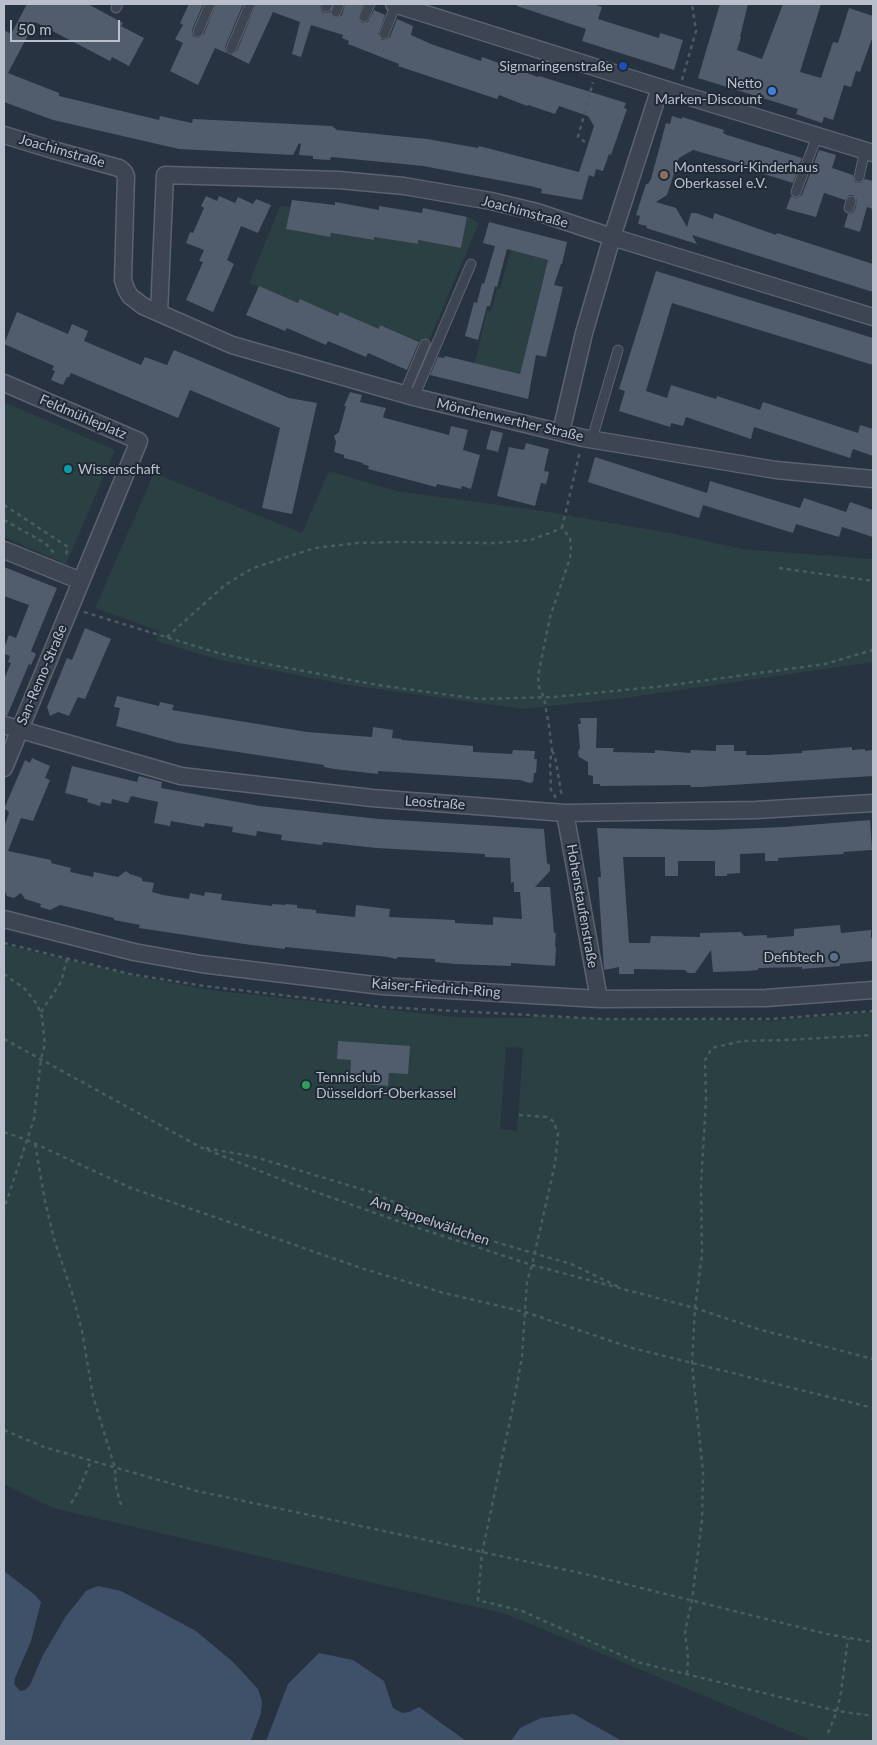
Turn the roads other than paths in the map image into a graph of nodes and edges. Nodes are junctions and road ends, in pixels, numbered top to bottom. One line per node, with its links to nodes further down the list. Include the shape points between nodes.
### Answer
1 (210, 4): 7 (lane)
2 (250, 4): 9 (lane)
3 (370, 4): 6 (lane)
4 (395, 4): 5 (street); 8 (lane)
5 (413, 7): 10 (street)
6 (364, 17)
7 (198, 32)
8 (384, 34)
9 (231, 49)
10 (660, 88): 12 (street); 17 (street)
11 (4, 135): 14 (street, Joachimstraße)
12 (817, 136): 13 (street); 16 (lane)
13 (869, 151): 15 (lane)
14 (119, 168): 19 (street, Mönchenwerther Straße, via 126,176 126,289 143,306)
15 (859, 176)
16 (796, 192)
17 (612, 237): 19 (street, Joachimstraße, via 537,212 404,186 339,180 165,175); 20 (street, Joachimstraße); 25 (street, via 584,333)
18 (471, 264): 24 (lane)
19 (159, 313): 24 (street, Mönchenwerther Straße, via 232,345)
20 (873, 317)
21 (425, 344): 24 (lane)
22 (618, 350): 26 (lane)
23 (4, 383): 29 (street, Feldmühleplatz, via 139,441)
24 (409, 395): 25 (street, Mönchenwerther Straße)
25 (561, 432): 26 (street, Mönchenwerther Straße)
26 (592, 439): 27 (street, Mönchenwerther Straße, via 776,470)
27 (873, 479)
28 (4, 550): 29 (street)
29 (82, 577): 30 (street, San-Remo-Straße)
30 (11, 728): 31 (street, San-Remo-Straße); 33 (street, Leostraße, via 181,776 372,798)
31 (4, 768)
32 (873, 802): 33 (street, Leostraße, via 756,810)
33 (565, 813): 36 (street, Hohenstaufenstraße)
34 (4, 919): 36 (street, Kaiser-Friedrich-Ring, via 134,952 210,966 382,986)
35 (873, 990): 36 (street, Kaiser-Friedrich-Ring, via 766,998)
36 (599, 998)

